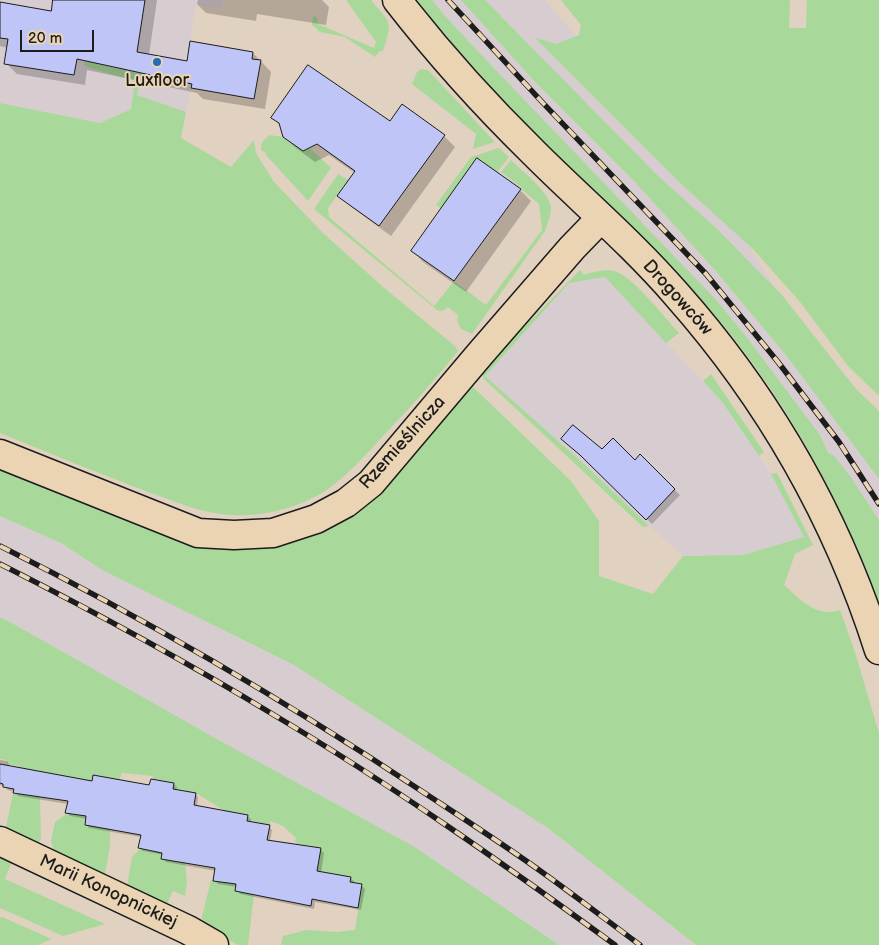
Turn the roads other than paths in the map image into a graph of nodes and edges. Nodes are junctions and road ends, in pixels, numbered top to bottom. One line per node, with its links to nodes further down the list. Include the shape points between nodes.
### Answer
1 (396, 0): 2 (street, Drogowców, via 484,102)
2 (601, 218): 3 (street, Rzemieślnicza, via 371,482 346,503 316,519 273,533 234,536 198,533); 4 (street, Drogowców, via 676,293 720,345 784,438 833,530)
3 (0, 454)
4 (879, 650)
5 (0, 841): 6 (street, Marii Konopnickiej)
6 (214, 945)

